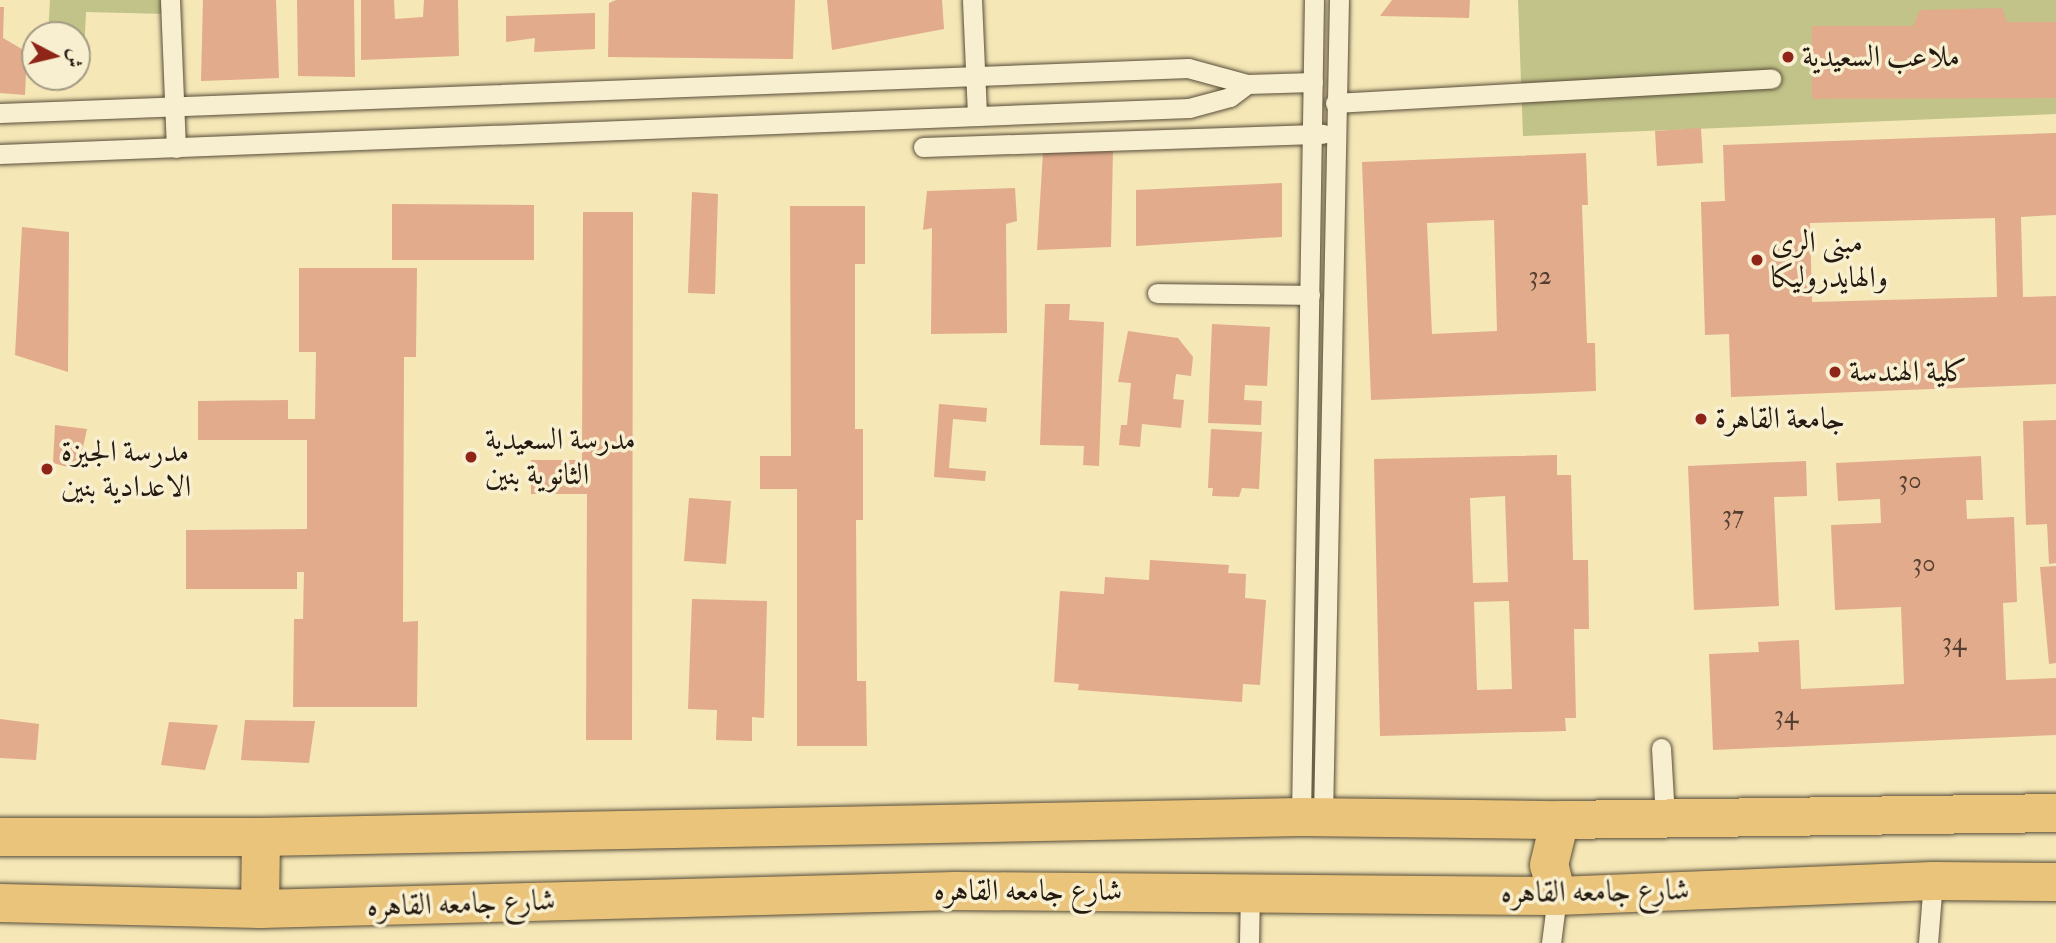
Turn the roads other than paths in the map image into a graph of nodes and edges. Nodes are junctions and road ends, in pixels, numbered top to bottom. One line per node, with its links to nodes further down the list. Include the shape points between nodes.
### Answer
1 (170, 0): 10 (lane)
2 (972, 0): 5 (lane)
3 (1314, 0): 7 (lane)
4 (1339, 0): 9 (lane)
5 (975, 75): 8 (lane, via 1188,68); 10 (lane); 12 (lane)
6 (1771, 79): 9 (lane)
7 (1313, 82): 8 (lane); 14 (lane)
8 (1247, 84): 12 (lane, via 1230,97 1189,108)
9 (1335, 103): 13 (lane)
10 (174, 106): 11 (lane); 16 (lane)
11 (0, 113)
12 (976, 113): 16 (lane)
13 (1334, 133): 14 (lane); 22 (lane)
14 (1312, 134): 15 (lane); 19 (lane)
15 (923, 147)
16 (176, 148): 17 (lane)
17 (0, 153)
18 (1157, 293): 19 (lane)
19 (1310, 295): 22 (lane)
20 (1661, 748): 23 (lane)
21 (2056, 813): 23 (main road)
22 (1312, 817): 24 (main road); 26 (main road)
23 (1665, 818): 24 (main road)
24 (1560, 820): 30 (main road, via 1549,865)
25 (0, 837): 26 (main road)
26 (261, 837): 32 (main road)
27 (1933, 881): 28 (main road, شارع جامعه القاهره); 30 (main road, شارع جامعه القاهره); 35 (lane)
28 (2056, 882)
29 (1250, 890): 30 (main road, شارع جامعه القاهره); 32 (main road, شارع جامعه القاهره, via 956,891); 33 (lane)
30 (1558, 896): 34 (lane)
31 (0, 902): 32 (main road, شارع جامعه القاهره)
32 (260, 909)
33 (1249, 943)
34 (1551, 943)
35 (1928, 943)

